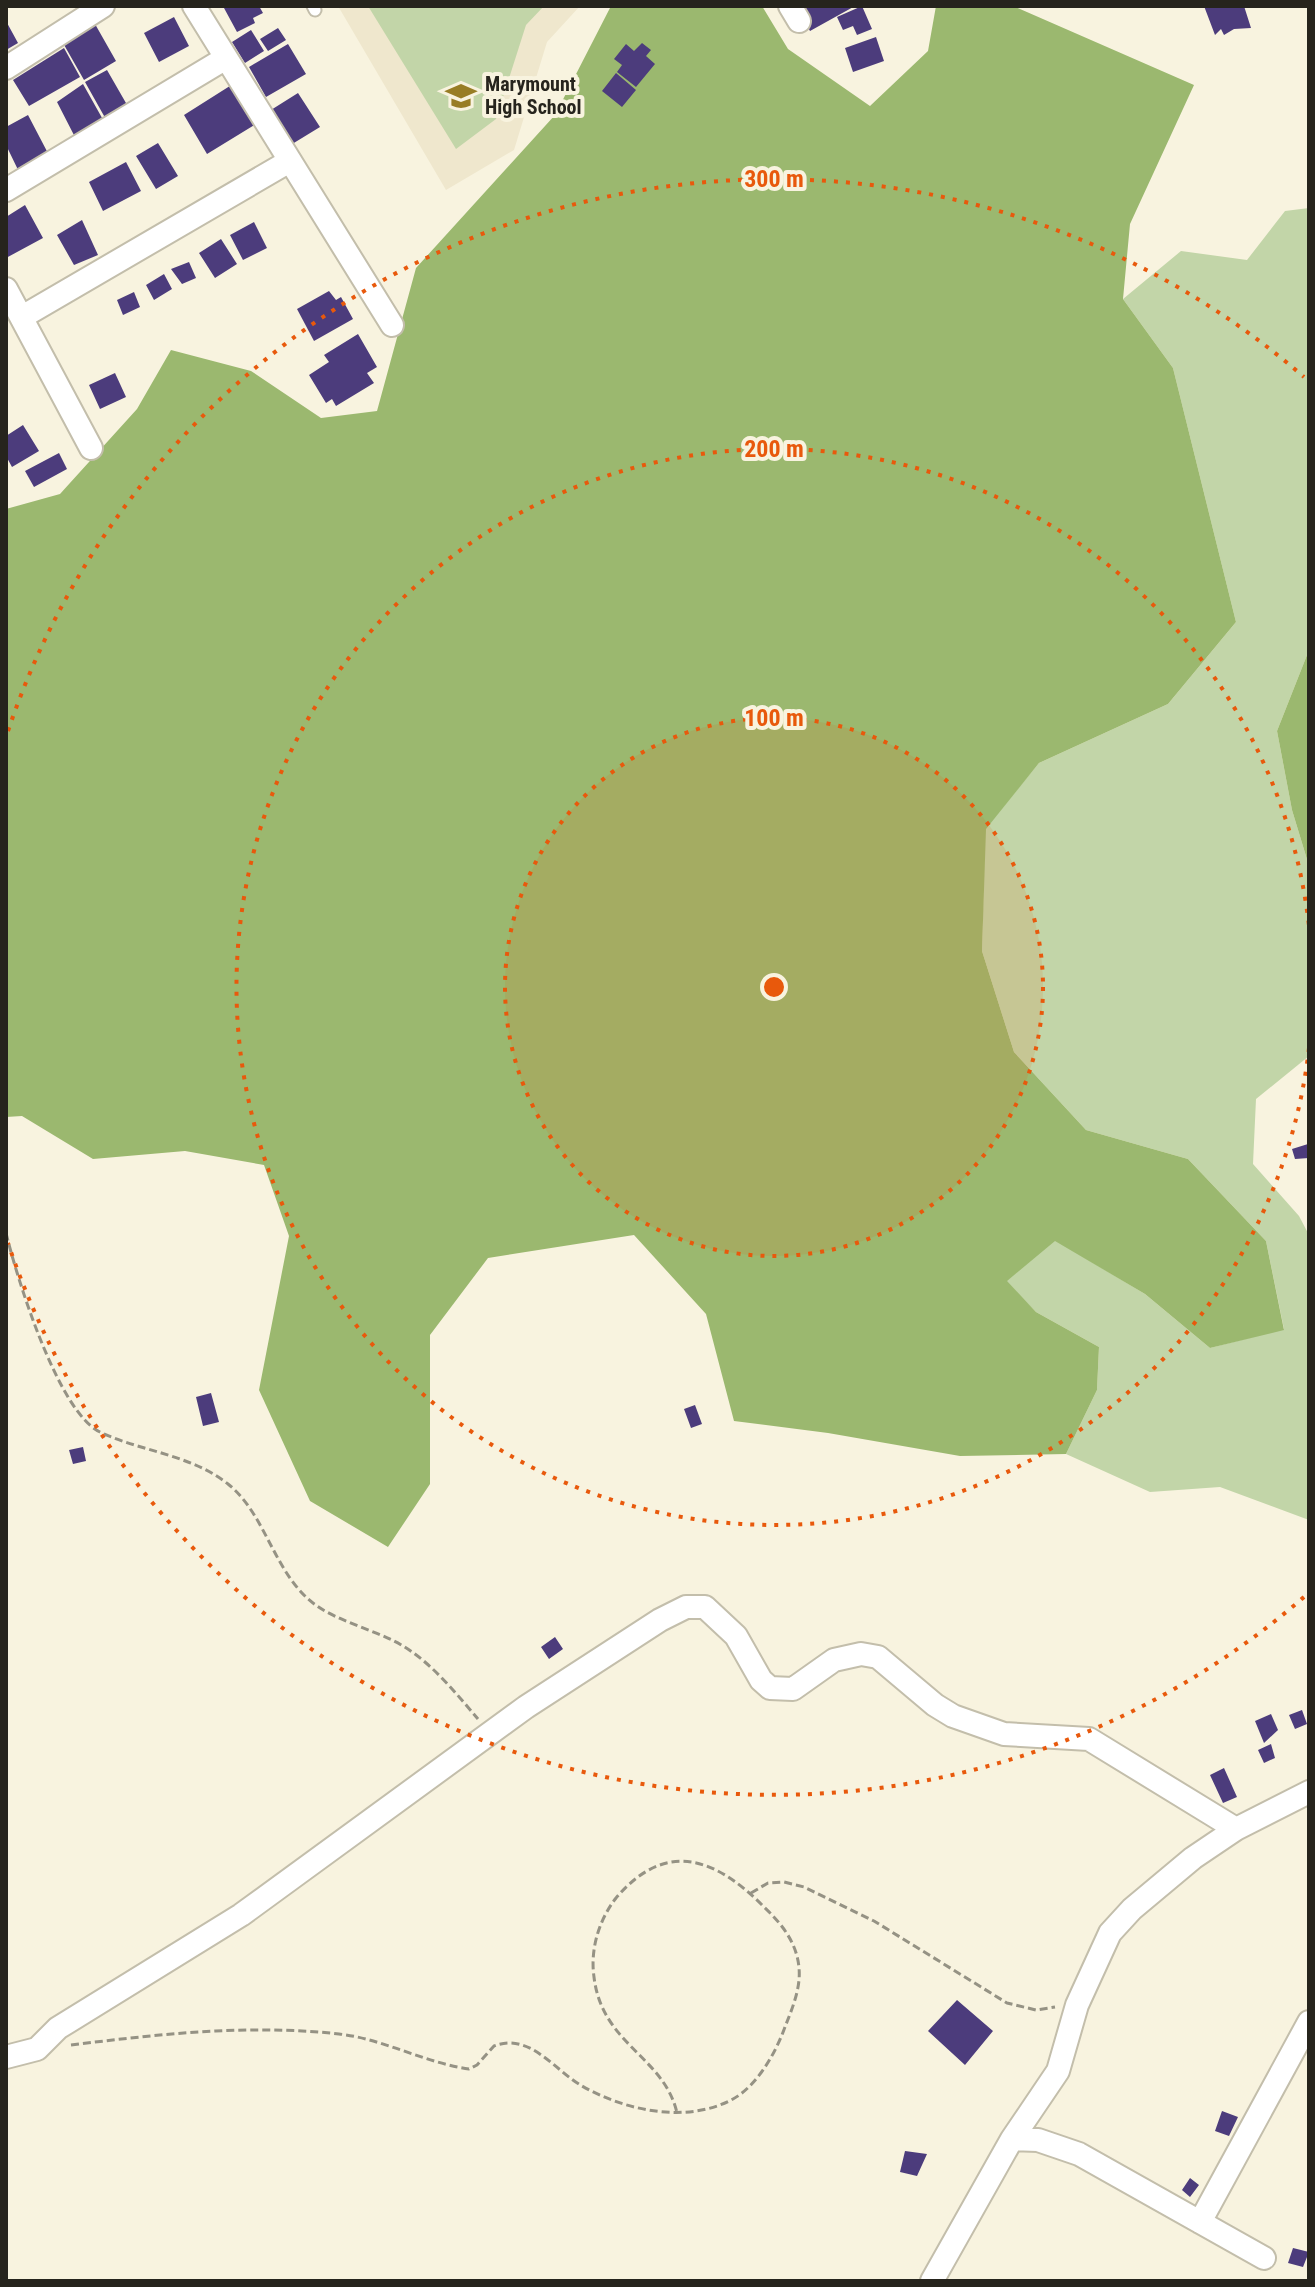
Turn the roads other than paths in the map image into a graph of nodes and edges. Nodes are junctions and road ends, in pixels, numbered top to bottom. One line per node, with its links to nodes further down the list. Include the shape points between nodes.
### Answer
1 (103, 6): 4 (street)
2 (194, 6): 3 (street)
3 (226, 58): 5 (street); 6 (street)
4 (6, 68)
5 (288, 162): 8 (street); 9 (street)
6 (6, 190)
7 (6, 289): 8 (street)
8 (22, 317): 10 (street)
9 (392, 325)
10 (91, 448)
11 (1309, 1792): 12 (street)
12 (1236, 1829): 14 (street, via 1089,1739 1004,1734 953,1716 887,1661 869,1654 834,1660 793,1689 770,1688 736,1636 699,1605 660,1620 491,1734 241,1915 58,2028 37,2049); 15 (street, via 1159,1885 1118,1925 1077,2005 1058,2071)
13 (1309, 2022): 16 (street)
14 (6, 2057)
15 (1012, 2139): 16 (street, via 1060,2146); 18 (street)
16 (1200, 2222): 17 (street)
17 (1264, 2258)
18 (932, 2281)

